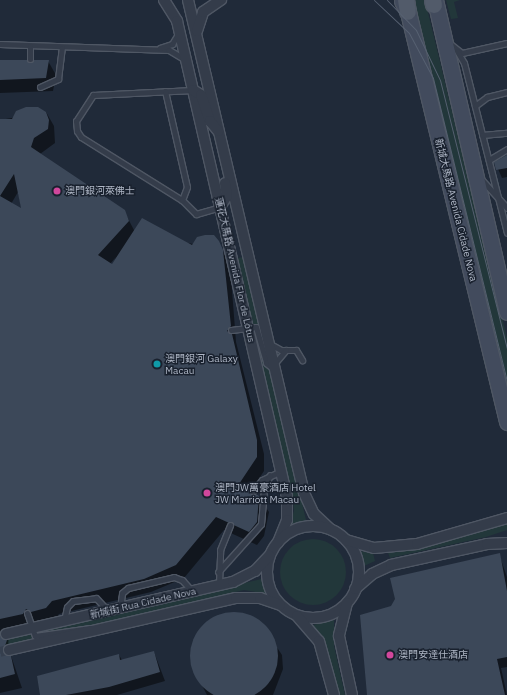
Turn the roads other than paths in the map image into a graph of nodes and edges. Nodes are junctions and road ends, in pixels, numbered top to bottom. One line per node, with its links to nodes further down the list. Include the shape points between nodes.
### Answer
1 (164, 0): 6 (street, 蓮花大馬路 Avenida Flor de Lótus, via 175,14)
2 (188, 0): 8 (street, 蓮花大馬路 Avenida Flor de Lótus)
3 (221, 0): 8 (street, via 200,17)
4 (434, 2): 7 (main road)
5 (405, 4): 40 (main road, 新城大馬路 Avenida Cidade Nova)
6 (179, 31): 13 (lane, via 172,44); 16 (street, 蓮花大馬路 Avenida Flor de Lótus)
7 (441, 33): 14 (lane); 27 (main road)
8 (197, 38): 24 (street, 蓮花大馬路 Avenida Flor de Lótus)
9 (507, 43): 14 (lane)
10 (0, 44): 11 (lane)
11 (30, 46): 12 (lane); 15 (lane)
12 (62, 48): 13 (lane); 17 (lane, via 58,79)
13 (154, 50): 16 (lane, via 173,51)
14 (457, 52): 21 (lane, via 464,63)
15 (30, 59)
16 (188, 65): 18 (street, 蓮花大馬路 Avenida Flor de Lótus)
17 (40, 87)
18 (193, 90): 19 (lane); 24 (street, via 201,95 210,121); 30 (street, 蓮花大馬路 Avenida Flor de Lótus)
19 (166, 91): 28 (lane, via 187,187); 28 (lane, via 93,95 76,121 77,131)
20 (507, 92): 21 (lane, via 487,97)
21 (475, 106): 23 (lane)
22 (507, 133): 23 (lane)
23 (482, 136): 26 (lane)
24 (221, 138): 30 (street, via 219,155 227,196); 36 (street, 蓮花大馬路 Avenida Flor de Lótus)
25 (507, 149): 26 (lane)
26 (489, 160): 29 (lane)
27 (474, 171): 29 (lane); 33 (main road)
28 (182, 200): 30 (lane, via 196,214)
29 (499, 200): 31 (lane); 32 (lane)
30 (220, 207): 34 (street, 蓮花大馬路 Avenida Flor de Lótus)
31 (507, 208)
32 (507, 233)
33 (507, 312)
34 (248, 326): 35 (lane); 39 (lane, via 258,330 266,363); 41 (street, 蓮花大馬路 Avenida Flor de Lótus)
35 (232, 330)
36 (268, 341): 37 (lane, via 276,349); 39 (street, 蓮花大馬路 Avenida Flor de Lótus)
37 (286, 350): 38 (lane, via 296,350); 39 (lane)
38 (302, 360)
39 (275, 368): 46 (street, 蓮花大馬路 Avenida Flor de Lótus, via 304,493 314,514)
40 (507, 422)
41 (282, 471): 42 (lane); 49 (street, 蓮花大馬路 Avenida Flor de Lótus, via 288,508)
42 (270, 475): 43 (lane); 55 (lane, via 264,489 261,524)
43 (253, 492)
44 (507, 518): 51 (street)
45 (230, 525): 55 (lane, via 222,537)
46 (331, 530): 48 (street); 49 (street, via 302,528)
47 (507, 538): 52 (street)
48 (344, 540): 51 (street, via 374,548); 57 (street, via 353,550 358,565)
49 (278, 542): 53 (street)
50 (507, 543): 52 (street)
51 (417, 544): 54 (street, via 433,545)
52 (487, 544): 54 (street)
53 (271, 553): 56 (street, 新城街 Rua Cidade Nova, via 250,574); 60 (street, via 268,581)
54 (441, 554): 57 (street, via 380,569)
55 (218, 572): 56 (lane)
56 (219, 585): 58 (street, 新城街 Rua Cidade Nova)
57 (355, 589): 59 (street)
58 (192, 591): 61 (street, 新城街 Rua Cidade Nova); 61 (lane, via 182,580 174,577 128,588 122,594)
59 (349, 600): 64 (street, via 324,616); 71 (street, via 339,636)
60 (282, 606): 64 (street); 66 (street, 新城街 Rua Cidade Nova, via 260,598 236,598)
61 (120, 608): 62 (street, 新城街 Rua Cidade Nova)
62 (108, 611): 65 (street, 新城街 Rua Cidade Nova); 65 (lane, via 96,598 79,600 67,607)
63 (27, 613): 67 (lane)
64 (295, 614): 70 (street, via 319,641)
65 (64, 621): 67 (street, 新城街 Rua Cidade Nova)
66 (103, 628): 67 (lane, via 77,628 37,637); 69 (street, 新城街 Rua Cidade Nova)
67 (31, 629): 68 (street, 新城街 Rua Cidade Nova)
68 (6, 634)
69 (9, 650)
70 (334, 695)
71 (352, 695)

